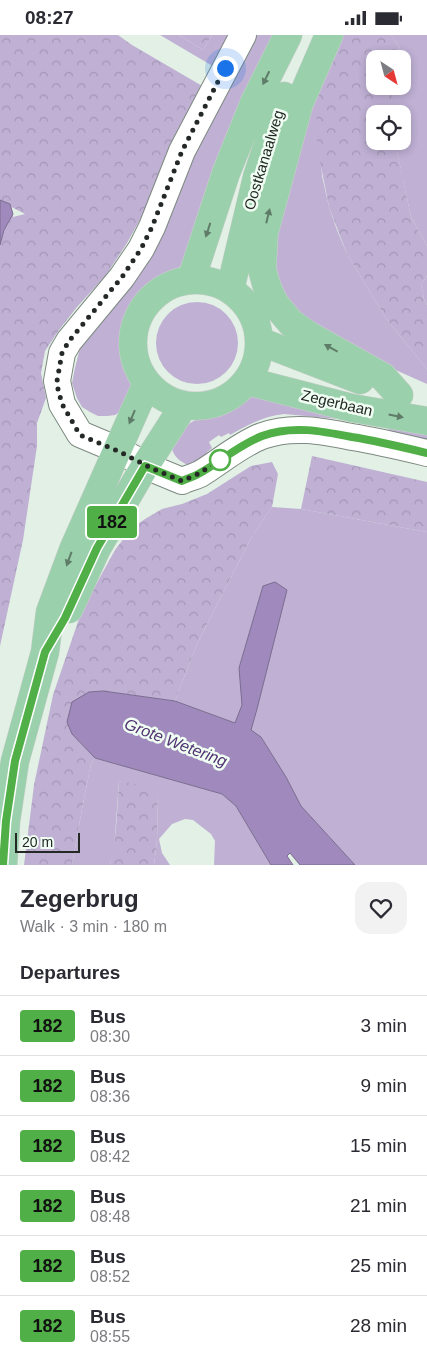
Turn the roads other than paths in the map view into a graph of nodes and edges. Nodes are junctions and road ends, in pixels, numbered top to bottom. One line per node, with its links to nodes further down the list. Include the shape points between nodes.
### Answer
1 (243, 35): 14 (street, via 182,151 141,249 62,353 57,381 62,404 80,435)
2 (288, 35): 5 (main road, Oostkanaalweg, one-way to 5, via 255,101 230,164)
3 (311, 35): 6 (main road, Oostkanaalweg, via 294,70 268,142)
4 (329, 35): 10 (main road, one-way to 4, via 383,377 292,323 275,304 262,269 264,233 299,105)
5 (191, 280): 6 (main road, via 215,283); 9 (main road, via 159,292 138,318 133,337 134,357)
6 (230, 290): 7 (main road, via 251,312)
7 (259, 341): 8 (main road, via 256,362); 10 (main road, Zegerbaan)
8 (247, 381): 11 (main road, via 219,402 202,406); 13 (main road, Zegerbaan, one-way to 13, via 352,407)
9 (147, 383): 11 (main road, via 164,398); 14 (main road, one-way to 14)
10 (399, 395): 12 (main road, Zegerbaan)
11 (184, 405): 16 (main road)
12 (427, 408)
13 (427, 421)
14 (118, 451): 16 (street); 17 (main road, one-way to 17, via 72,550 50,612)
15 (427, 453): 16 (street, Zegerbaan, via 303,429 261,436 182,481)
16 (145, 466): 17 (main road, via 97,548 65,618)
17 (45, 652): 18 (main road, via 15,761)
18 (3, 865)

